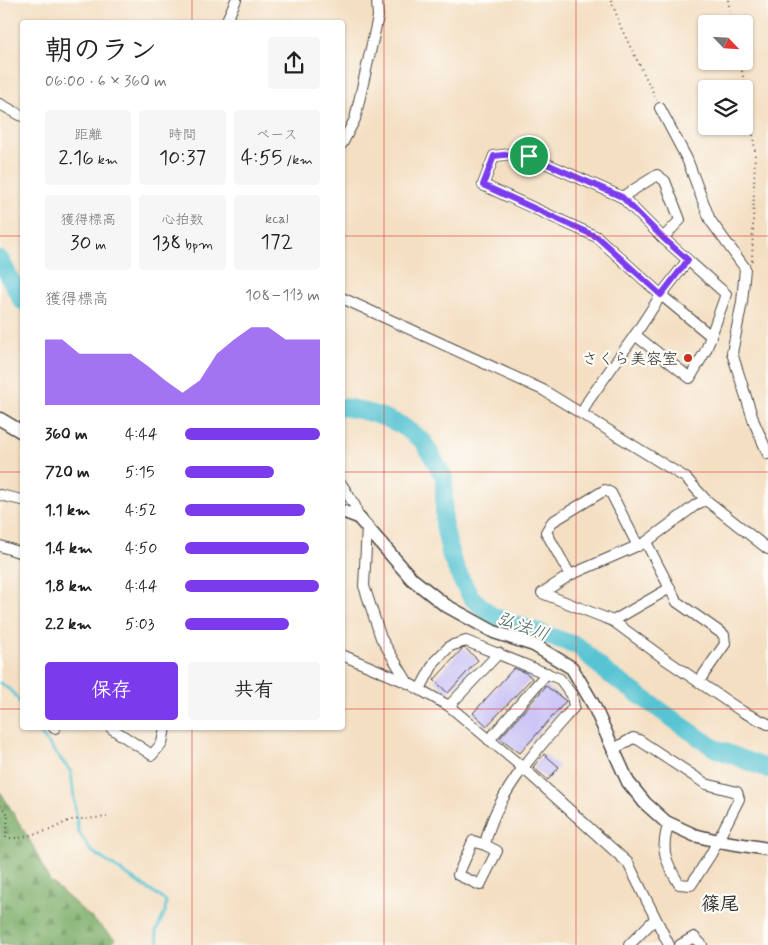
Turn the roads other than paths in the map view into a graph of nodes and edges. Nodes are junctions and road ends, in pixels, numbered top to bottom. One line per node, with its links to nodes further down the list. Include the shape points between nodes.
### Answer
1 (236, 0): 3 (street)
2 (377, 0): 7 (street, via 378,17 355,118)
3 (227, 20)
4 (0, 104): 6 (street)
5 (660, 108): 18 (street, via 687,159 710,220 745,268 732,353)
6 (20, 115)
7 (345, 138)
8 (622, 197): 9 (street); 9 (street, via 657,175 665,181 680,220); 11 (street, via 529,156 520,155 494,156 483,185 597,237)
9 (663, 238): 10 (street)
10 (688, 260): 11 (street); 14 (street, via 726,294)
11 (661, 295): 13 (street); 14 (street)
12 (345, 299): 15 (street, via 543,390)
13 (635, 335): 14 (street, via 690,378); 15 (street)
14 (711, 336)
15 (582, 413): 22 (street, via 686,478)
16 (0, 419): 17 (street)
17 (20, 431)
18 (768, 454)
19 (345, 490): 24 (street)
20 (0, 495): 21 (street)
21 (20, 500)
22 (706, 500): 26 (street); 28 (street)
23 (345, 511): 24 (street)
24 (358, 517): 25 (street)
25 (367, 527): 37 (street, via 364,586 381,638); 44 (street, via 412,579 445,605 494,632 534,645 572,668)
26 (642, 544): 30 (street); 30 (street, via 611,493 605,490 552,522 546,532); 31 (street)
27 (0, 546): 29 (street)
28 (768, 549)
29 (20, 552)
30 (570, 575): 32 (street, via 542,593)
31 (670, 588): 32 (street); 36 (street, via 677,602 724,635 725,644)
32 (614, 621): 36 (street)
33 (499, 653): 35 (street); 38 (street, via 466,641 450,646 435,661); 39 (street)
34 (345, 657): 37 (street)
35 (547, 673): 43 (street); 45 (street, via 560,679 572,695 574,707)
36 (698, 681): 40 (street)
37 (408, 683): 38 (street)
38 (420, 690): 39 (street)
39 (449, 706): 43 (street)
40 (768, 724)
41 (113, 730): 42 (street, via 152,755 162,743)
42 (165, 730)
43 (489, 740): 45 (street)
44 (614, 749): 46 (street, via 628,782 645,803); 47 (street, via 633,738 639,740 706,784 737,792 739,799)
45 (522, 767): 48 (street, via 496,813); 50 (street, via 628,863)
46 (669, 823): 47 (street, via 694,835); 47 (street, via 665,849 668,866 679,884 692,885)
47 (718, 841): 49 (street)
48 (484, 845)
49 (768, 849)
50 (655, 919): 51 (street); 52 (street)
51 (629, 945)
52 (669, 945)
53 (680, 945): 54 (street, via 694,938)
54 (702, 945)

